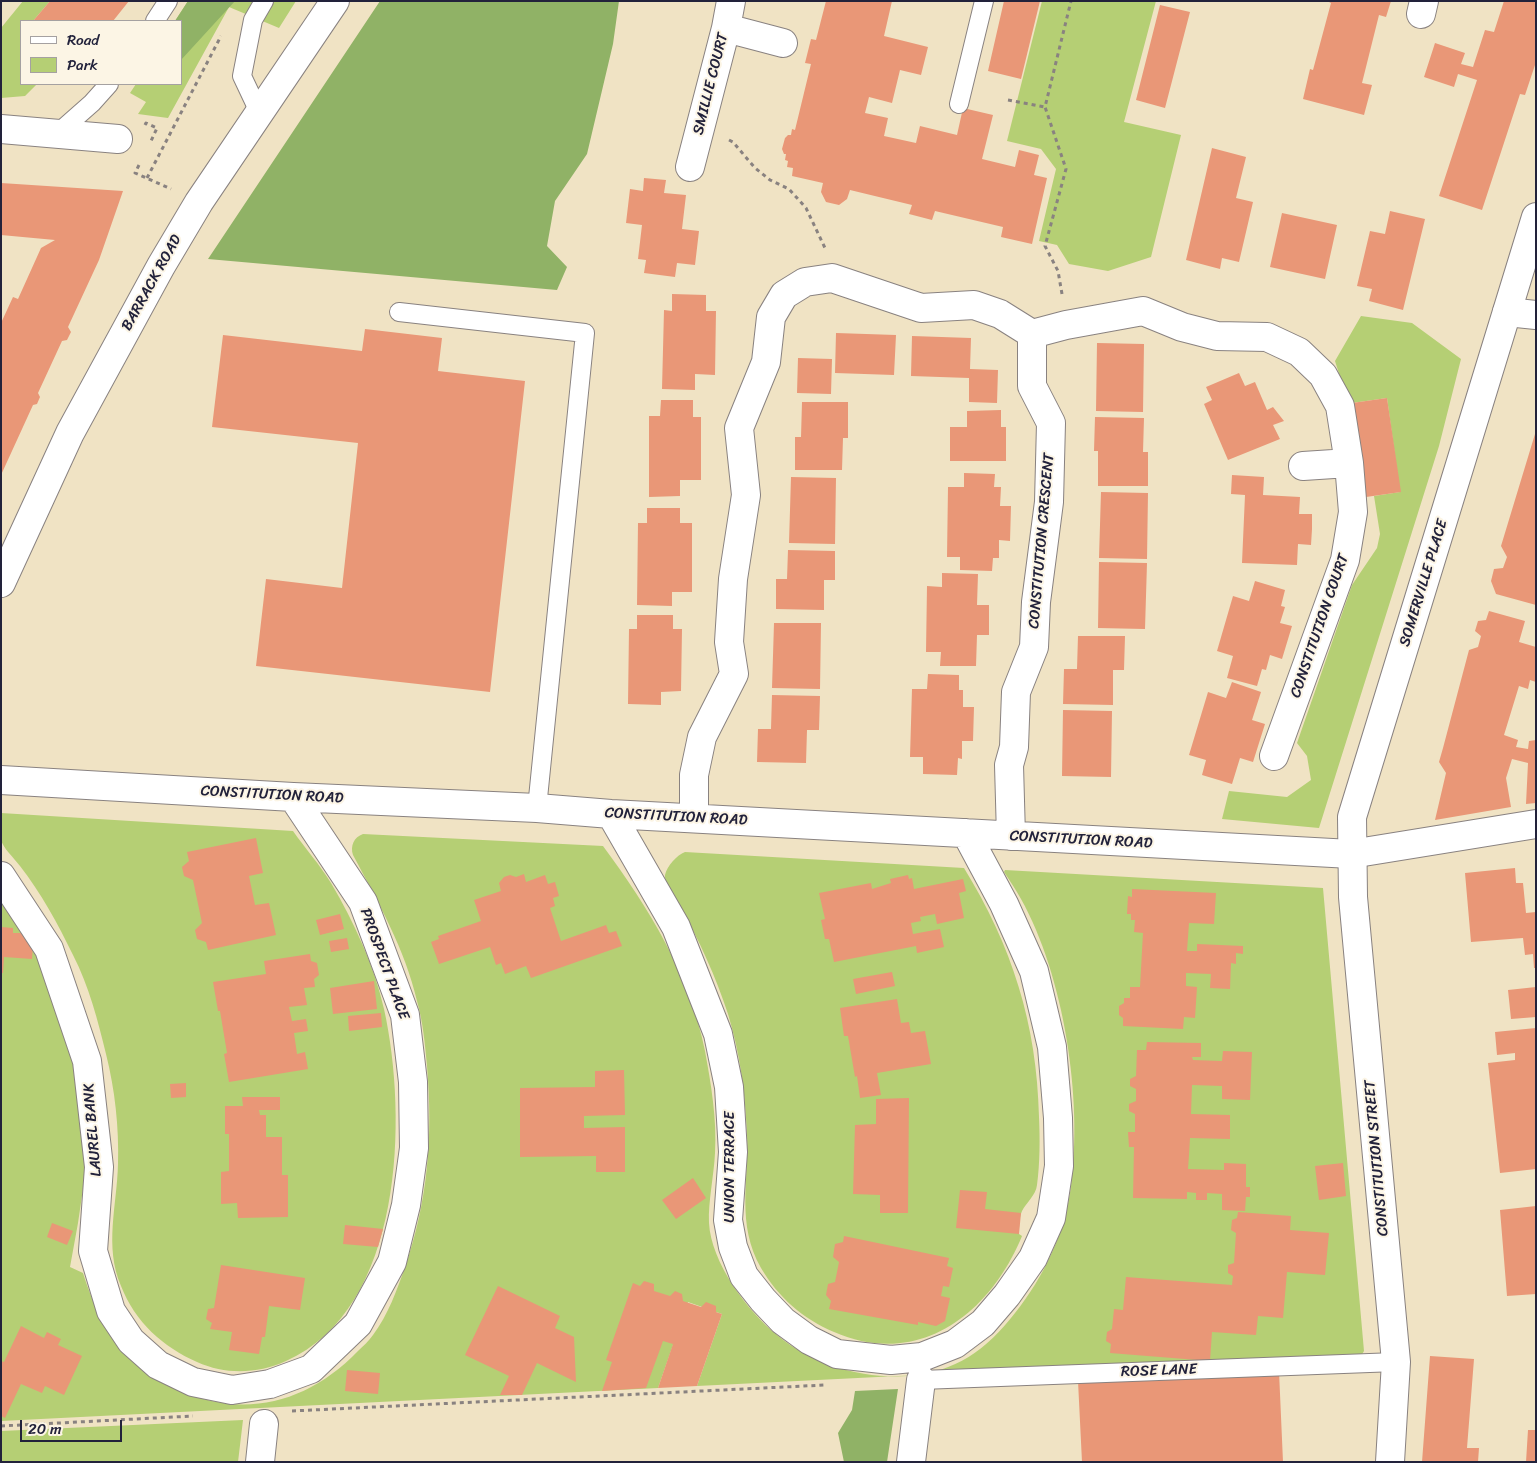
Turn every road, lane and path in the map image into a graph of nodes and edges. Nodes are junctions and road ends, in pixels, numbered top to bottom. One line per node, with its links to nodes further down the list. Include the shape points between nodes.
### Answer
1 (168, 1): 7 (lane)
2 (264, 1): 8 (lane)
3 (334, 1): 15 (street, BARRACK ROAD)
4 (731, 1): 9 (street, SMILLIE COURT)
5 (984, 1): 13 (lane)
6 (1071, 1): 14 (path)
7 (156, 20)
8 (252, 26): 15 (lane, via 242,76); 21 (path, via 230,17)
9 (726, 28): 10 (street); 16 (street, SMILLIE COURT)
10 (783, 43)
11 (108, 85): 18 (lane)
12 (1008, 100): 14 (path)
13 (959, 104)
14 (1045, 106): 27 (path, via 1066,169 1045,246 1058,271)
15 (259, 112): 31 (street, BARRACK ROAD, via 161,266 70,433)
16 (700, 128): 20 (street, SMILLIE COURT); 23 (path, via 733,142 755,168 789,189 806,208 827,251)
17 (1, 129): 18 (street)
18 (58, 134): 19 (street)
19 (118, 139)
20 (690, 167)
21 (148, 178)
22 (1536, 217): 25 (street, SOMERVILLE PLACE)
23 (832, 278): 28 (street, via 921,308 974,305 1000,314); 37 (street, via 805,282 784,295 771,318 766,362 738,428 746,495 733,579 729,642 734,674 702,736 694,775)
24 (399, 312): 35 (lane, via 584,333)
25 (1507, 312): 26 (street); 41 (street, SOMERVILLE PLACE, via 1352,817)
26 (1536, 315)
27 (1066, 324): 28 (street, CONSTITUTION COURT); 29 (street, CONSTITUTION COURT, via 1143,311 1182,327 1217,336 1267,337 1299,352 1323,375 1340,406)
28 (1032, 334): 40 (street, CONSTITUTION CRESCENT, via 1032,386 1051,423 1049,502 1036,602 1034,647 1016,692 1014,747 1009,765)
29 (1349, 463): 30 (street); 32 (street, CONSTITUTION COURT, via 1353,512 1345,560)
30 (1303, 466)
31 (1, 583)
32 (1274, 756)
33 (1, 780): 34 (street, CONSTITUTION ROAD)
34 (293, 797): 35 (street, CONSTITUTION ROAD); 46 (street, PROSPECT PLACE, via 363,902 405,1015 413,1082 414,1148 406,1205 392,1262 358,1324 311,1369 270,1384)
35 (537, 808): 36 (street, CONSTITUTION ROAD)
36 (610, 814): 37 (street, CONSTITUTION ROAD); 39 (street, UNION TERRACE, via 676,927 718,1034 729,1087 733,1152 728,1220 733,1247 744,1276 783,1321 809,1340 837,1354 891,1360 922,1357 955,1344 983,1323 1032,1258 1050,1218 1059,1166 1052,1047 1034,971 1004,904)
37 (694, 818): 39 (street, CONSTITUTION ROAD)
38 (1536, 824): 41 (street, CONSTITUTION ROAD)
39 (966, 833): 40 (street, CONSTITUTION ROAD)
40 (1011, 836): 41 (street, CONSTITUTION ROAD)
41 (1351, 854): 43 (street, CONSTITUTION STREET)
42 (1, 876): 46 (street, LAUREL BANK, via 49,949 87,1061 98,1167 93,1251 111,1311 131,1341 158,1364 193,1382)
43 (1396, 1362): 44 (lane, ROSE LANE); 52 (street, CONSTITUTION STREET)
44 (921, 1380): 51 (street)
45 (832, 1385): 48 (path)
46 (232, 1390)
47 (196, 1416): 49 (path)
48 (274, 1418): 50 (street)
49 (1, 1426)
50 (260, 1462)
51 (911, 1462)
52 (1390, 1462)

